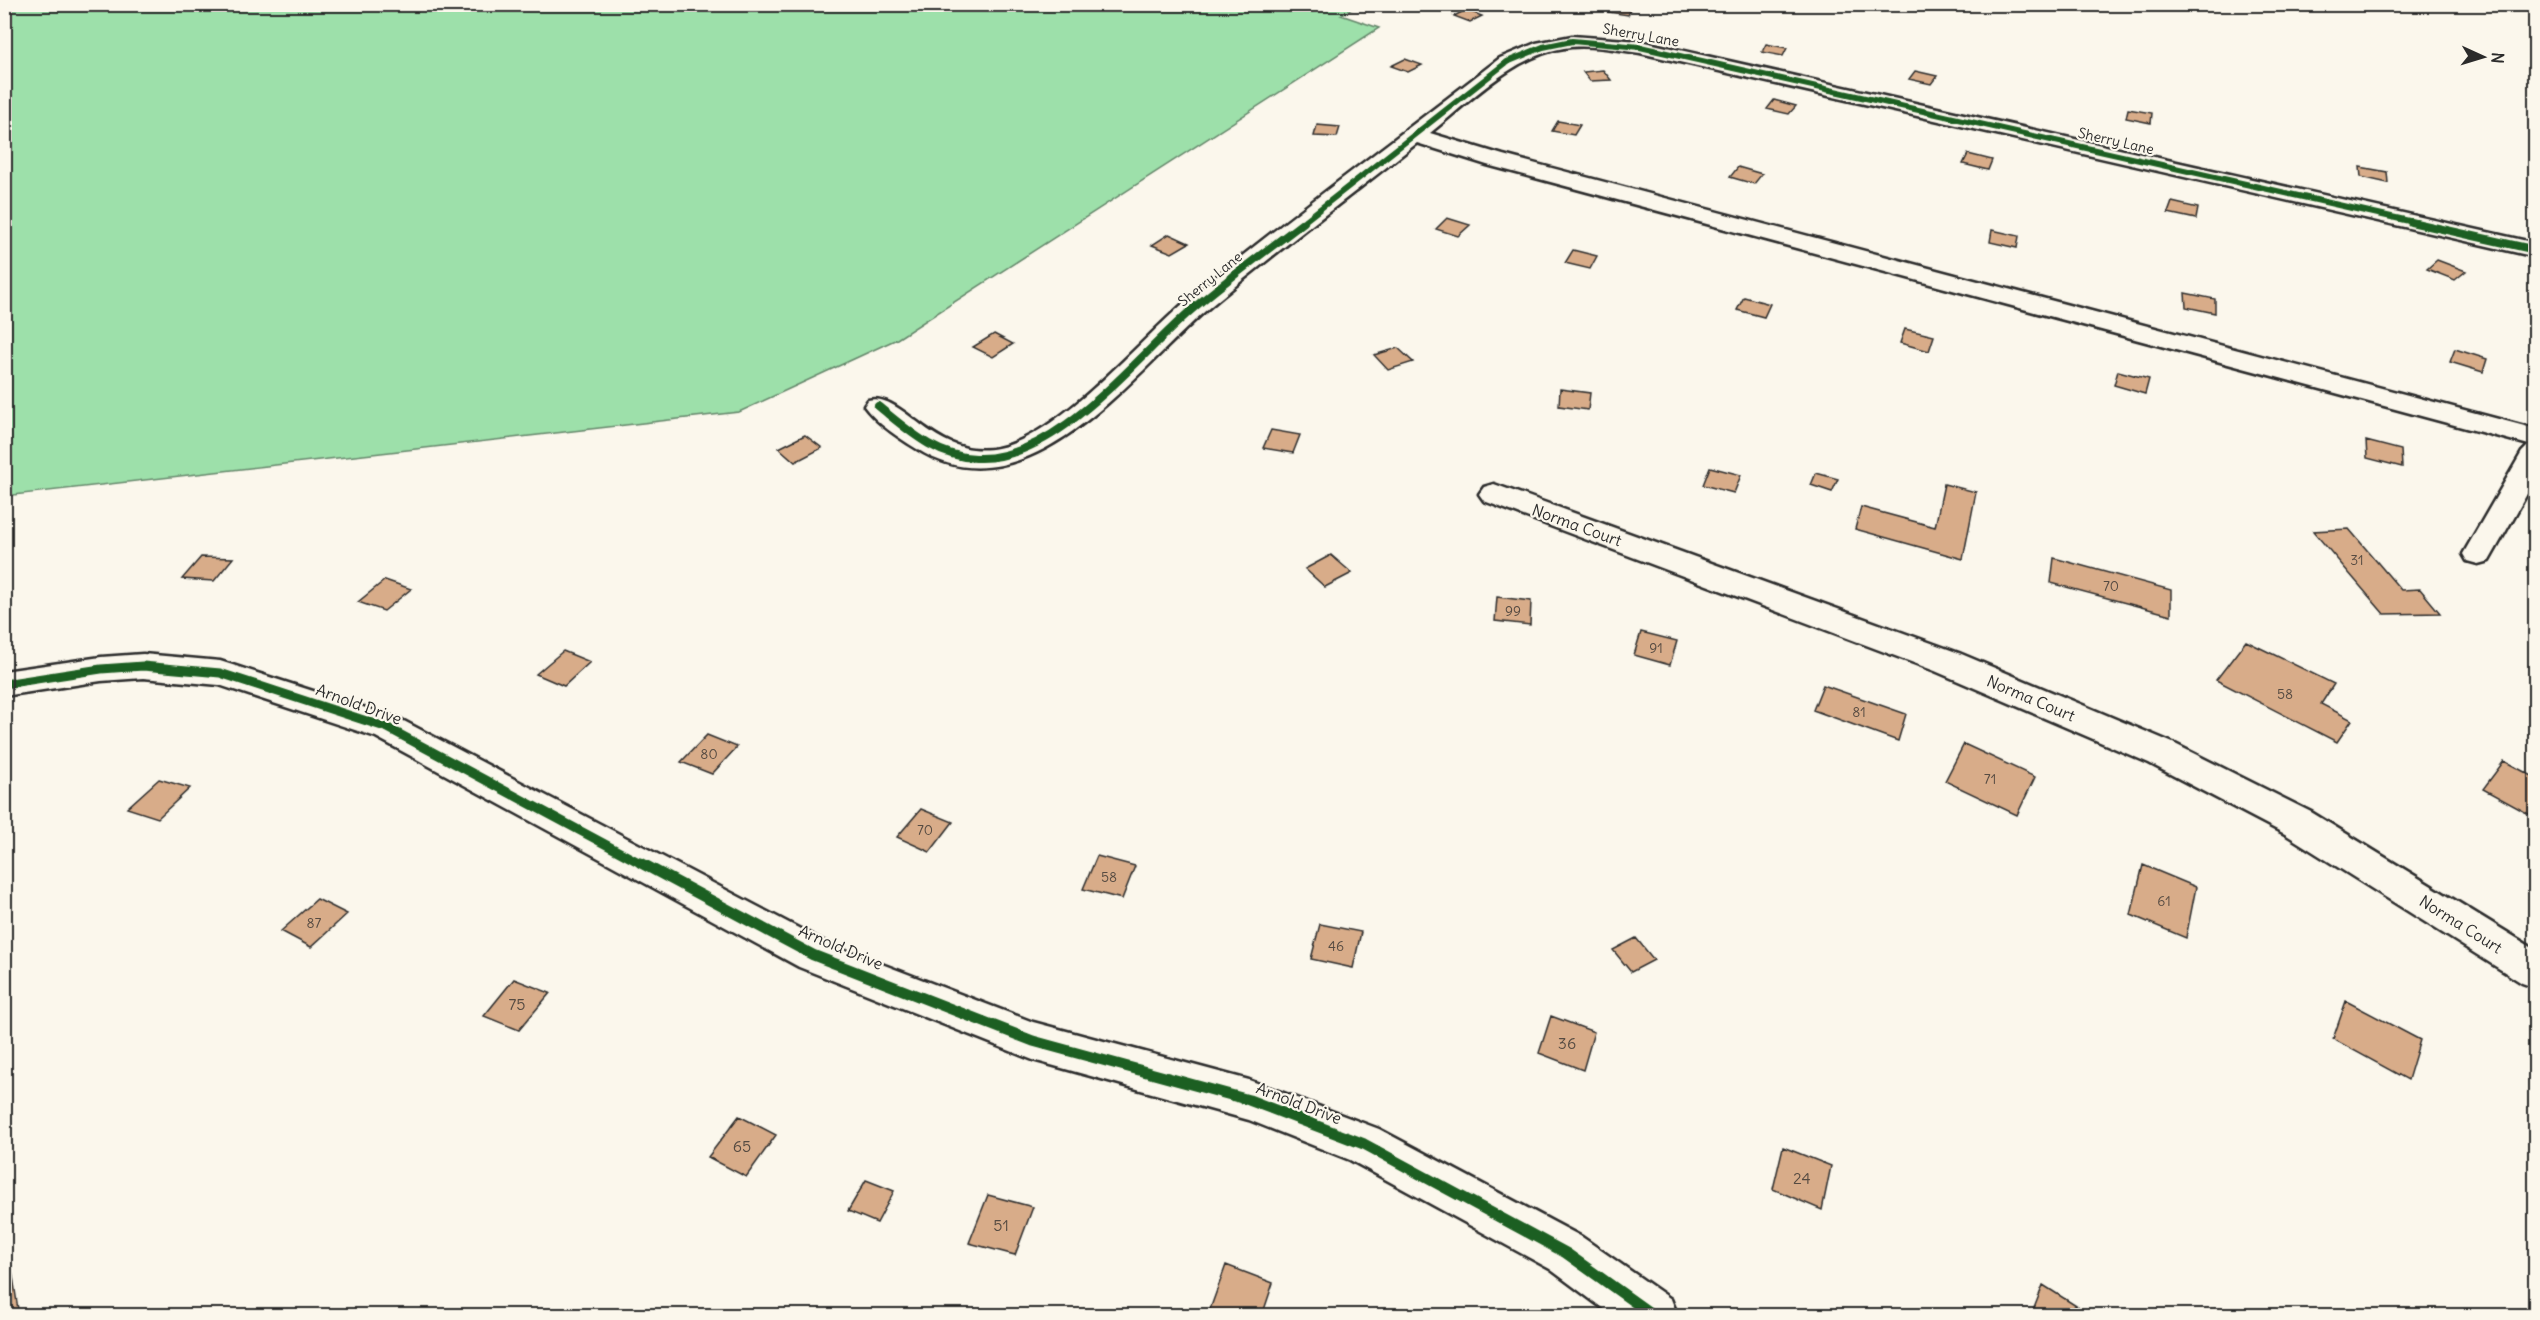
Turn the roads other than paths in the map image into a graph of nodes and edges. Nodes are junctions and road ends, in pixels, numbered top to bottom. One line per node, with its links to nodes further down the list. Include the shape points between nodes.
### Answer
1 (1414, 135): 2 (street, Sherry Lane, via 1507,62 1562,41 1600,41); 3 (street, Sherry Lane, via 1189,312 1112,385 1044,438 1018,452 996,458 943,454); 4 (street)
2 (2535, 250)
3 (878, 406)
4 (2535, 438)
5 (2535, 452): 7 (street)
6 (1494, 494): 9 (street, Norma Court, via 1947,662 2161,753 2298,823)
7 (2478, 554)
8 (4, 684): 10 (street, Arnold Drive, via 143,666 220,672 388,728 813,955 1033,1041 1249,1100 1364,1144 1566,1253)
9 (2535, 971)
10 (1654, 1316)

